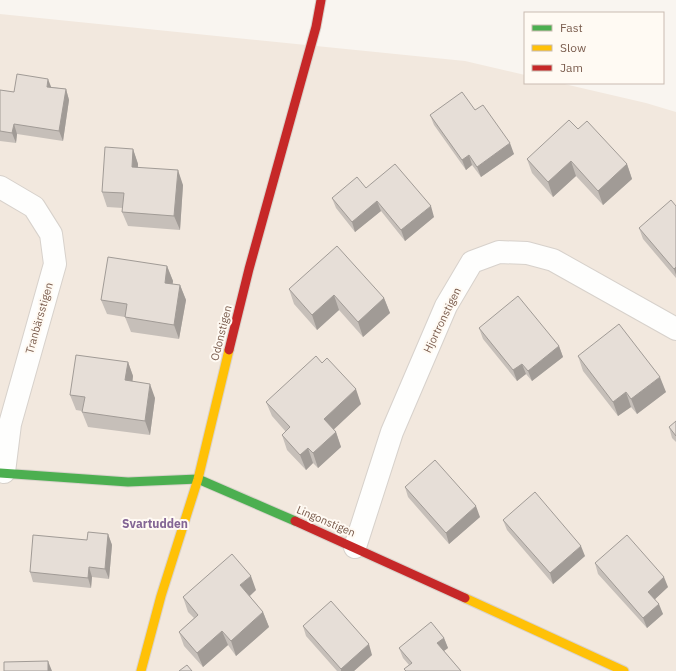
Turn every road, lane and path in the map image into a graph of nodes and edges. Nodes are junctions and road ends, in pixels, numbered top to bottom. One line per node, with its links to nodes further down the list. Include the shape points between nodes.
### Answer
1 (321, 0): 5 (street, Odonstigen, via 316,27 249,269)
2 (0, 187): 4 (street, Tranbärsstigen, via 34,207 51,234 55,264 10,424)
3 (676, 329): 6 (street, Hjortronstigen, via 553,260 527,253 499,252 472,262 446,306 392,432)
4 (2, 472): 5 (street, Lingonstigen, via 128,482)
5 (198, 479): 6 (street, Lingonstigen); 7 (street, Odonstigen, via 161,596)
6 (356, 546): 8 (street, Lingonstigen)
7 (141, 671)
8 (624, 671)

